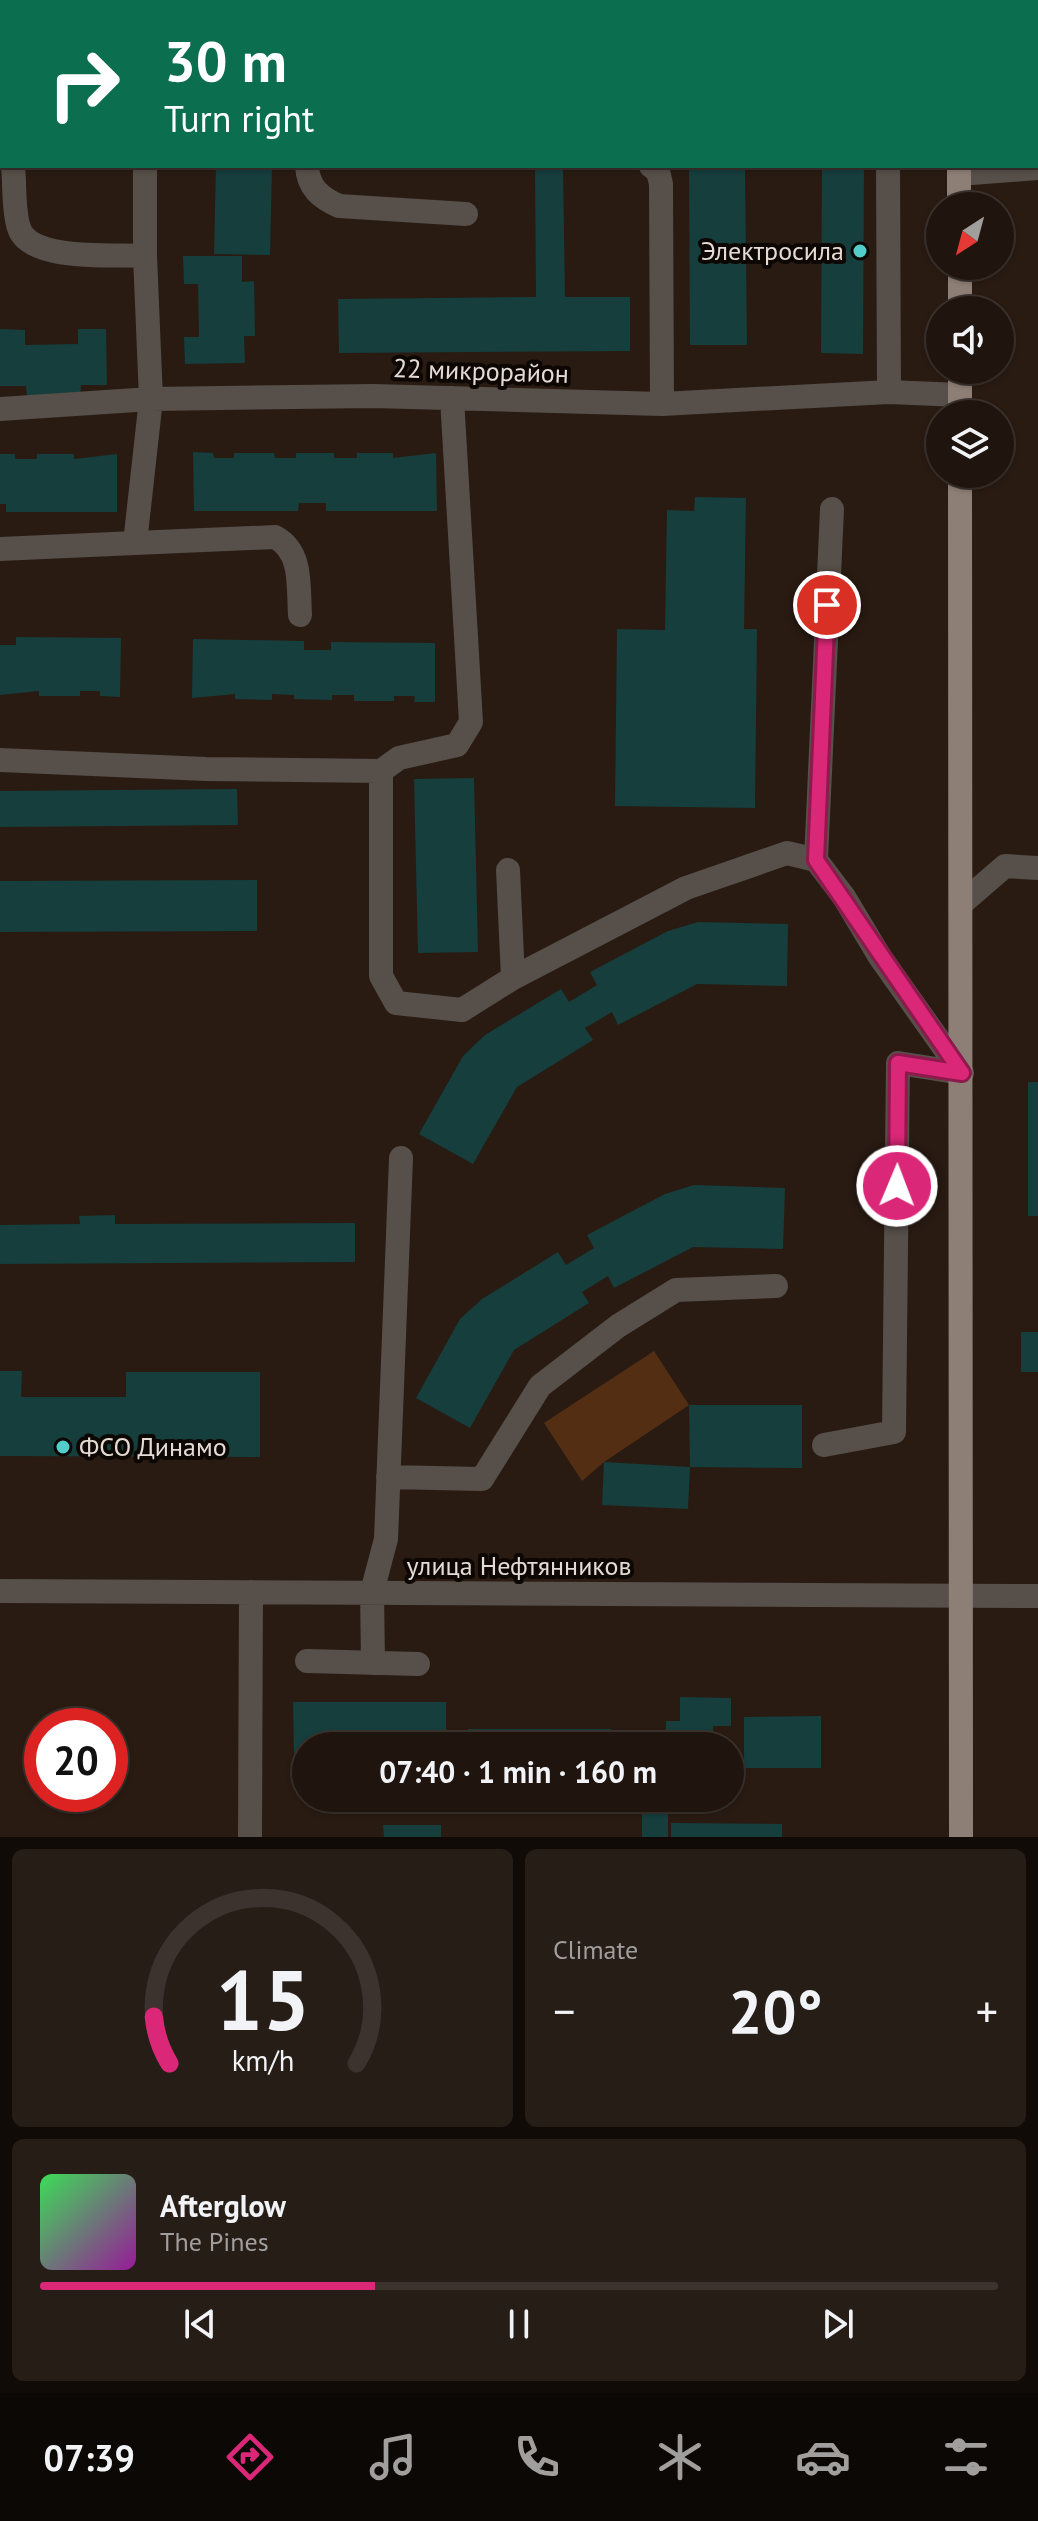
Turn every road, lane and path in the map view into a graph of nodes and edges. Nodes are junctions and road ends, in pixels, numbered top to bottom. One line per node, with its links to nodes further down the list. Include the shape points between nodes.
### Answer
1 (816, 0): 2 (street)
2 (830, 0)
3 (13, 168): 12 (street, via 19,228 29,244 46,251)
4 (145, 168): 12 (street)
5 (307, 168): 11 (street, via 320,197 339,206)
6 (654, 168): 17 (street, via 661,184)
7 (888, 168): 13 (street)
8 (1038, 168): 9 (street)
9 (959, 170): 10 (main road)
10 (959, 192)
11 (466, 214)
12 (145, 256): 15 (street)
13 (889, 392): 16 (street, 22 микрорайон); 17 (street, 22 микрорайон)
14 (452, 398): 15 (street, 22 микрорайон); 17 (street, 22 микрорайон); 25 (street, via 471,722 457,745 399,758)
15 (151, 399): 18 (street, 22 микрорайон); 21 (street)
16 (936, 400)
17 (662, 404)
18 (0, 409)
19 (960, 488): 29 (main road)
20 (832, 509): 26 (street)
21 (135, 543): 22 (street); 23 (street, via 275,537 295,555)
22 (0, 549)
23 (300, 615)
24 (0, 760): 25 (street)
25 (381, 771): 30 (street, via 381,976 396,1003 462,1010)
26 (816, 860): 30 (street, via 787,853 686,888); 31 (street)
27 (1038, 868): 29 (street, via 1005,866)
28 (508, 870): 30 (street)
29 (961, 904): 31 (main road)
30 (513, 978)
31 (962, 1073): 34 (street, via 898,1063 894,1432); 40 (main road)
32 (401, 1158): 35 (street)
33 (776, 1286): 35 (street, via 676,1290 618,1326 540,1386 482,1479)
34 (824, 1445)
35 (388, 1477): 38 (street, via 386,1539)
36 (0, 1591): 37 (street, улица Нефтянников)
37 (251, 1592): 38 (street, улица Нефтянников); 44 (street)
38 (372, 1592): 40 (street, улица Нефтянников); 42 (street)
39 (1038, 1596): 40 (street, улица Нефтянников)
40 (963, 1597): 45 (main road)
41 (307, 1661): 42 (street)
42 (373, 1663): 43 (street)
43 (418, 1664)
44 (250, 1837)
45 (961, 1837)

